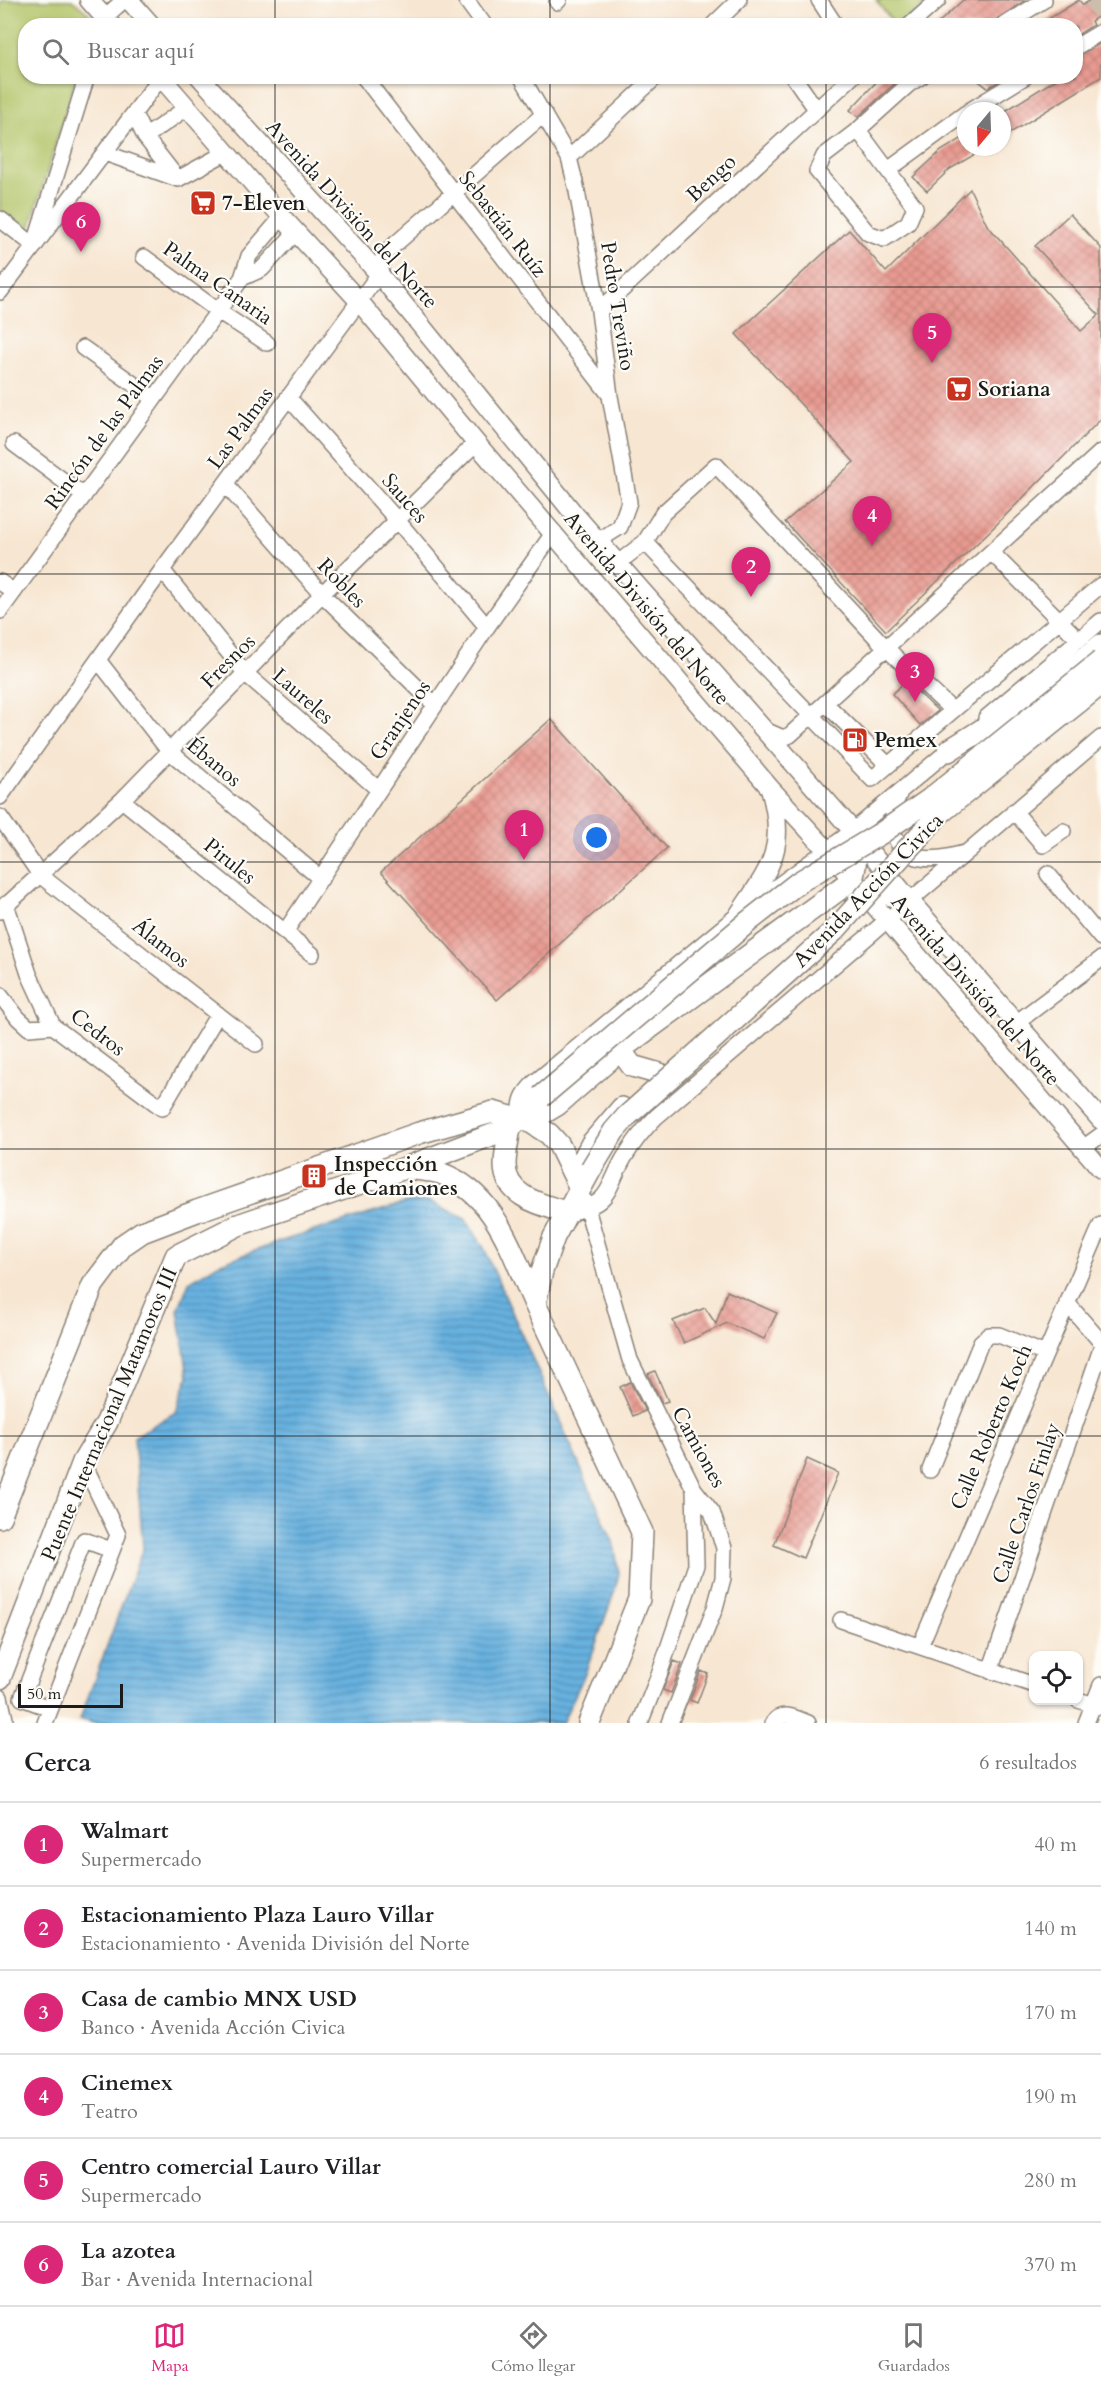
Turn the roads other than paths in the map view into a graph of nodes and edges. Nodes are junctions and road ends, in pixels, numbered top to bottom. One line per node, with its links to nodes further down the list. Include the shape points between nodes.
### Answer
1 (89, 0): 9 (main road)
2 (124, 0): 10 (street)
3 (129, 0): 11 (main road)
4 (466, 0): 12 (street)
5 (739, 0): 13 (street)
6 (819, 0): 14 (street)
7 (938, 0): 15 (street)
8 (1044, 0): 16 (street)
9 (103, 18)
10 (111, 18)
11 (145, 18)
12 (479, 18)
13 (720, 18)
14 (831, 18)
15 (918, 18)
16 (1016, 18)
17 (1101, 32): 18 (street)
18 (1083, 43)
19 (85, 84): 47 (street)
20 (155, 84): 33 (street)
21 (167, 84): 31 (main road, Avenida División del Norte)
22 (206, 84): 49 (main road, Avenida División del Norte)
23 (369, 84): 43 (street, Sebastián Ruíz)
24 (525, 84): 34 (street, Pedro Treviño)
25 (648, 84): 40 (street)
26 (799, 84): 32 (street)
27 (844, 84): 32 (street, Bengo)
28 (910, 84): 36 (street)
29 (1013, 84): 30 (street)
30 (984, 102)
31 (188, 107): 37 (street); 38 (main road, Avenida División del Norte)
32 (816, 109): 54 (street, Bengo)
33 (134, 114): 37 (street); 39 (street)
34 (544, 114): 40 (street, Pedro Treviño); 43 (street, Las Palmas)
35 (957, 120): 41 (street)
36 (858, 130): 41 (street); 41 (street, via 824,156 817,171 868,233 884,239 908,223 915,207)
37 (145, 137): 42 (street)
38 (227, 152): 42 (street); 44 (main road, Avenida División del Norte)
39 (105, 153): 42 (street); 47 (street)
40 (569, 158): 54 (street, Pedro Treviño)
41 (888, 170)
42 (178, 179)
43 (452, 193): 49 (street, Las Palmas, via 384,254); 57 (street, Sebastián Ruíz)
44 (282, 217): 46 (main road, Avenida División del Norte); 50 (street, via 249,256)
45 (0, 219): 47 (street)
46 (296, 232): 50 (street, via 262,269); 52 (main road, Avenida División del Norte)
47 (35, 246): 51 (street)
48 (144, 257): 53 (street, Palma Canaria)
49 (379, 274): 52 (street, Las Palmas); 67 (main road, Avenida División del Norte)
50 (242, 278): 53 (street, Rincón de las Palmas)
51 (0, 292)
52 (358, 300): 58 (street, Las Palmas); 60 (main road, Avenida División del Norte)
53 (218, 311): 55 (street, Palma Canaria); 59 (street, Rincón de las Palmas)
54 (599, 311): 57 (street, Pedro Treviño)
55 (267, 344)
56 (83, 348): 59 (street)
57 (610, 396): 67 (street, Pedro Treviño, via 629,502 620,527)
58 (288, 397): 63 (street, Las Palmas); 65 (street, Sauces)
59 (153, 398): 64 (street, Rincón de las Palmas)
60 (476, 443): 65 (street, Fresnos); 66 (main road, Avenida División del Norte)
61 (14, 444): 64 (street)
62 (1101, 453): 69 (street)
63 (225, 484): 71 (street, Las Palmas); 76 (street, Robles)
64 (84, 496): 75 (street, Rincón de las Palmas)
65 (397, 520): 76 (street, Fresnos); 80 (street, Sauces)
66 (554, 532): 72 (main road, Avenida División del Norte); 80 (street, Granjenos)
67 (598, 541): 70 (main road, Avenida División del Norte)
68 (645, 542): 70 (street); 83 (street, via 663,513 716,465); 91 (street)
69 (991, 552): 78 (street); 83 (street)
70 (618, 563): 72 (main road); 92 (main road, Avenida División del Norte)
71 (162, 570): 84 (street, Las Palmas); 86 (street, Laureles)
72 (595, 581): 99 (main road, Avenida División del Norte)
73 (0, 582): 75 (street)
74 (1101, 585): 78 (street)
75 (14, 592): 77 (street, Rincón de las Palmas)
76 (322, 594): 86 (street, Fresnos); 89 (street, Robles)
77 (0, 611)
78 (1060, 619): 81 (street); 90 (street)
79 (1101, 621): 81 (street)
80 (487, 627): 89 (street, Granjenos)
81 (1079, 640): 96 (street)
82 (1101, 645): 96 (highway, via 1069,672)
83 (886, 648): 88 (street); 90 (street)
84 (98, 660): 95 (street, Ébanos); 102 (street, Las Palmas)
85 (1101, 661): 129 (highway, Avenida Acción Civica, bridge, via 930,799 799,882)
86 (246, 674): 95 (street, Fresnos); 101 (street, Laureles)
87 (1101, 684): 136 (highway, Avenida Acción Civica, bridge, via 939,814 835,930 627,1116)
88 (826, 702): 91 (street); 98 (street)
89 (435, 705): 101 (street, Granjenos)
90 (952, 710): 98 (street)
91 (812, 715): 93 (street); 98 (street, via 872,779)
92 (765, 730): 93 (street, via 783,738); 97 (main road, Avenida División del Norte)
93 (790, 735): 97 (street)
94 (1101, 738): 104 (street, Avenida Acción Civica)
95 (168, 750): 103 (street, Fresnos); 112 (street, Ébanos)
96 (948, 751): 100 (street)
97 (788, 757): 106 (main road, Avenida División del Norte)
98 (889, 763)
99 (770, 788): 108 (main road, Avenida División del Norte); 116 (main road, via 778,816 777,845 767,872)
100 (902, 789): 106 (street); 109 (street, via 891,821 903,849 914,856 929,858)
101 (379, 790): 112 (street, Granjenos)
102 (0, 796)
103 (122, 800): 111 (street, Fresnos); 118 (street, Pirules)
104 (1014, 811): 107 (street, via 1043,845); 109 (street, Avenida Acción Civica)
105 (0, 817): 111 (street)
106 (853, 831): 108 (street); 113 (highway); 114 (main road, Avenida División del Norte)
107 (1063, 831)
108 (827, 850): 113 (main road, Avenida División del Norte); 116 (street)
109 (966, 853): 114 (street, Avenida Acción Civica)
110 (1048, 874): 119 (street)
111 (41, 876): 115 (street, Fresnos); 123 (street, Álamos)
112 (321, 879): 118 (street, Granjenos)
113 (858, 887): 114 (highway); 117 (main road, Avenida División del Norte); 127 (highway); 128 (highway)
114 (910, 901): 117 (street); 124 (main road, Avenida División del Norte)
115 (3, 908): 125 (street, Cedros)
116 (740, 914): 131 (street, via 534,1083 524,1093)
117 (886, 921): 133 (main road, Avenida División del Norte); 136 (street, via 656,1117 623,1159 608,1194)
118 (285, 932): 120 (street, Pirules)
119 (1101, 938)
120 (312, 954)
121 (1101, 959): 124 (street)
122 (0, 995): 125 (street, via 29,1028)
123 (218, 1014): 125 (street, Cedros, via 162,1108); 126 (street, Álamos)
124 (1016, 1023): 130 (main road, Avenida División del Norte)
125 (53, 1026)
126 (256, 1044)
127 (625, 1046): 128 (highway, via 624,1055 632,1066); 131 (highway, via 557,1105)
128 (660, 1074): 136 (highway, via 611,1118 592,1143)
129 (541, 1097): 131 (highway, Puente Internacional Matamoros III)
130 (1101, 1120)
131 (516, 1121): 134 (highway, Puente Internacional Matamoros III); 136 (highway, via 549,1134 559,1145); 136 (highway, via 505,1167 515,1190 534,1202); 137 (highway, via 493,1112 455,1122)
132 (1101, 1135): 133 (street)
133 (1083, 1148): 135 (main road, Avenida División del Norte)
134 (405, 1168): 139 (highway, Puente Internacional Matamoros III, via 238,1225); 141 (highway, via 439,1173 474,1192 504,1234)
135 (1101, 1169)
136 (580, 1191): 141 (highway, via 550,1248); 147 (street, Camiones, via 630,1360)
137 (197, 1211): 139 (highway, via 188,1223); 148 (highway, via 142,1232 123,1245 93,1285)
138 (1100, 1231): 140 (street, Calle Roberto Koch)
139 (176, 1256): 145 (highway, Puente Internacional Matamoros III, via 107,1422)
140 (1067, 1303): 142 (street); 144 (street, Calle Roberto Koch)
141 (535, 1304): 162 (highway, via 642,1532 639,1599)
142 (1101, 1342)
143 (1101, 1349): 152 (street, Calle Carlos Finlay)
144 (1045, 1354): 146 (street, via 999,1335 988,1335 981,1342); 151 (street, Calle Roberto Koch)
145 (83, 1462): 149 (street, via 118,1535); 153 (highway, Puente Internacional Matamoros III)
146 (930, 1470)
147 (694, 1489): 163 (street, via 696,1565); 164 (street, Camiones, via 712,1512 724,1548 723,1578)
148 (0, 1517)
149 (111, 1550): 159 (street); 159 (street, via 84,1540 22,1698)
150 (840, 1620): 151 (street)
151 (920, 1646): 152 (street)
152 (990, 1671): 154 (street)
153 (0, 1679)
154 (1029, 1683)
155 (1101, 1685): 158 (street)
156 (0, 1698): 161 (street)
157 (1083, 1702): 158 (street)
158 (1098, 1706): 166 (street)
159 (46, 1716)
160 (775, 1720): 165 (street, via 784,1715)
161 (7, 1721)
162 (589, 1723)
163 (640, 1723)
164 (670, 1723)
165 (808, 1723)
166 (1086, 1723)

